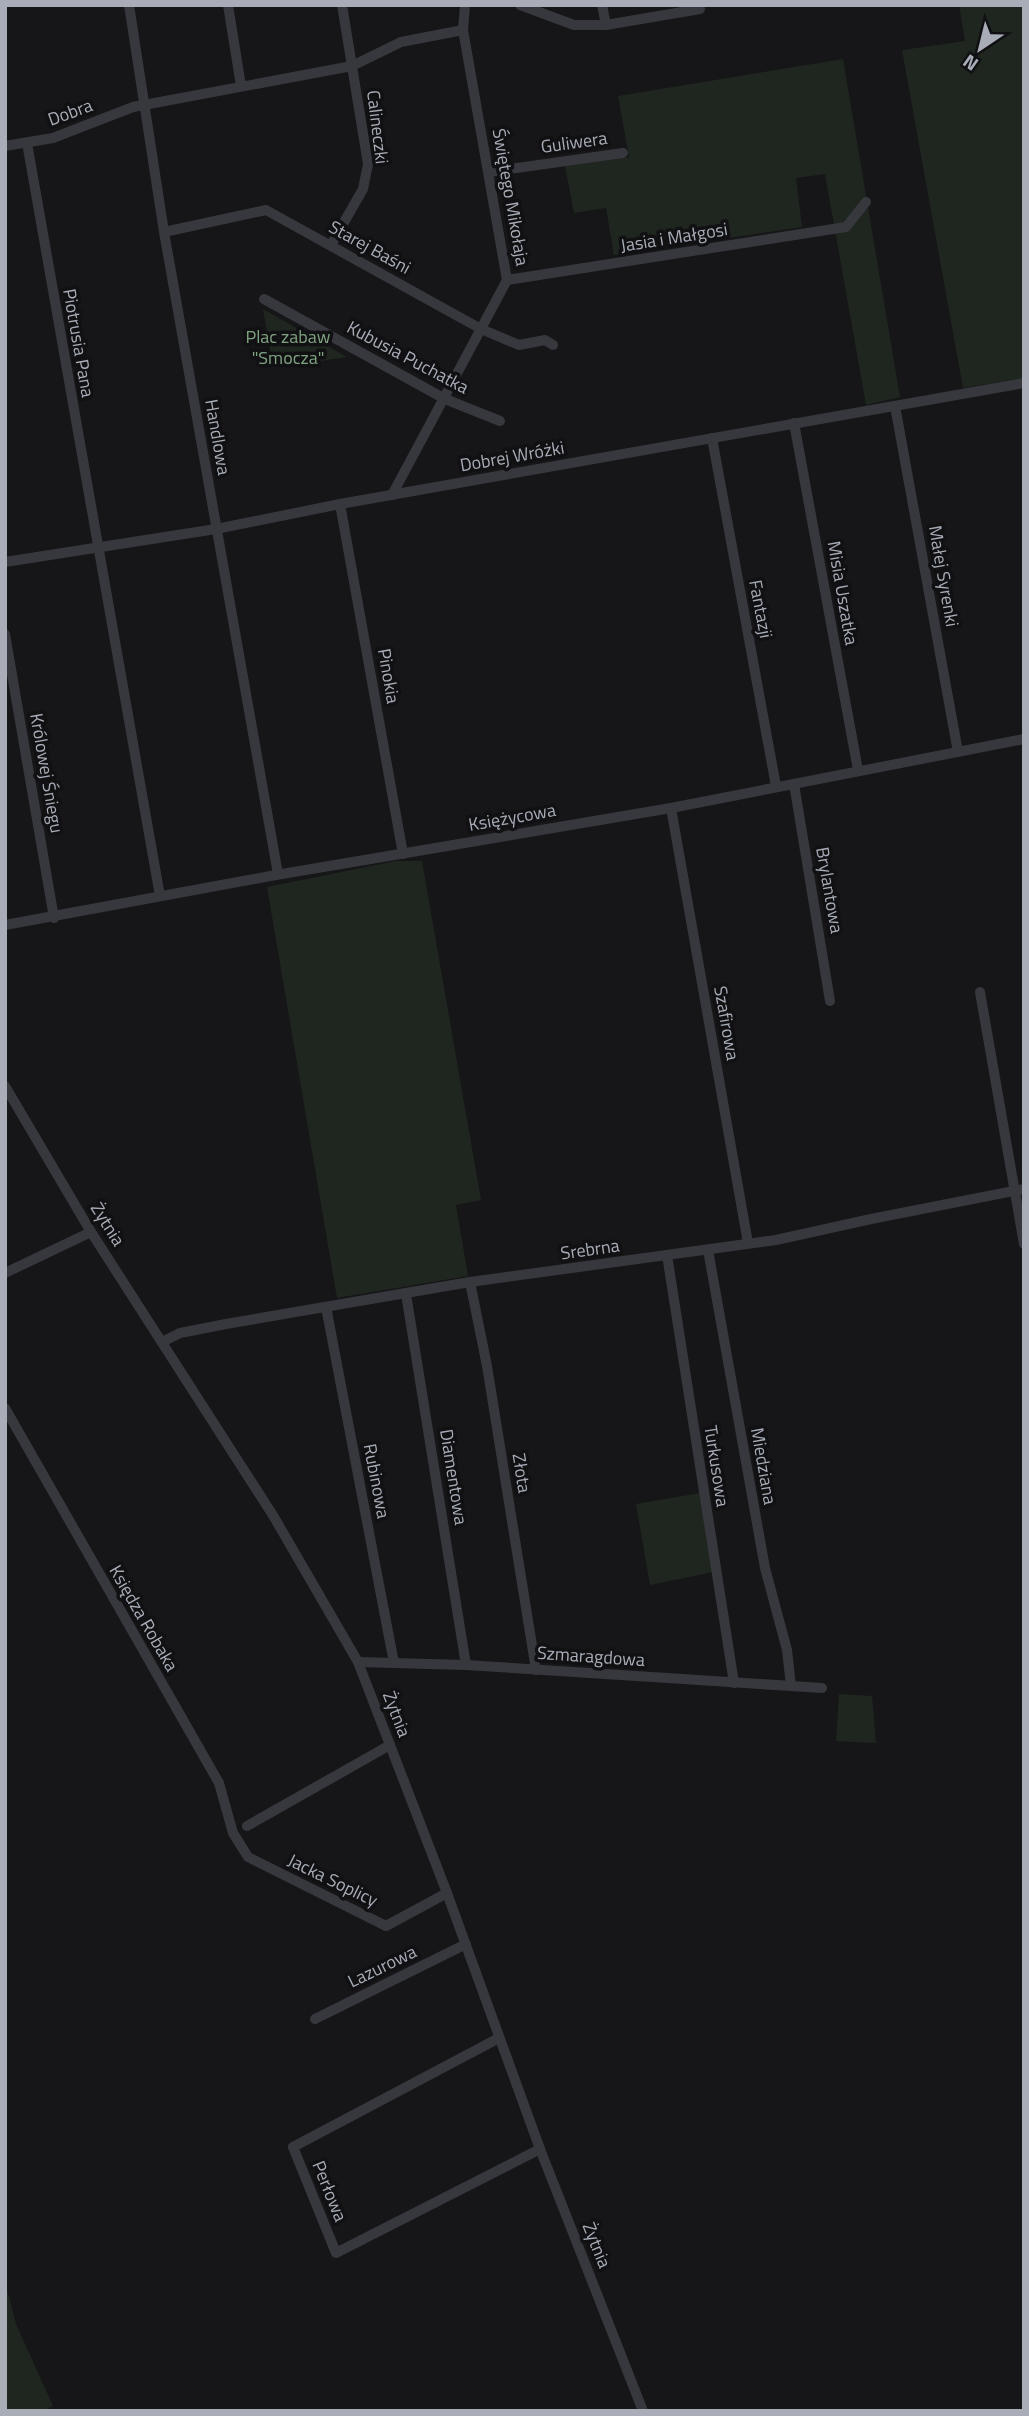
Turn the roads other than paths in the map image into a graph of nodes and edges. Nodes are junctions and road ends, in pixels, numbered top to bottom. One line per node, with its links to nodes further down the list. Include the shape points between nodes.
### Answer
1 (129, 5): 12 (street, Handlowa)
2 (229, 5): 11 (street)
3 (342, 5): 10 (street, Calineczki)
4 (466, 5): 9 (street, Świętego Mikołaja)
5 (520, 5): 8 (street, via 574,26)
6 (602, 5): 8 (street)
7 (700, 9): 8 (street)
8 (606, 25)
9 (463, 30): 10 (street, Dobra, via 401,42); 16 (street, Świętego Mikołaja)
10 (352, 66): 11 (street, Dobra); 19 (street, Calineczki, via 368,164 363,189)
11 (241, 86): 12 (street, Dobra)
12 (145, 104): 13 (street, Dobra); 18 (street, Handlowa)
13 (27, 143): 14 (street, Dobra); 33 (street, Piotrusia Pana)
14 (5, 146)
15 (623, 153): 16 (street, Guliwera)
16 (489, 172): 20 (street, Świętego Mikołaja)
17 (866, 202): 20 (street, Jasia i Małgosi, via 846,227)
18 (164, 232): 19 (street, Starej Baśni, via 266,210); 32 (street, Handlowa)
19 (331, 245): 22 (street, Starej Baśni)
20 (507, 280): 22 (street, Świętego Mikołaja)
21 (264, 299): 25 (street, Kubusia Puchatka)
22 (481, 329): 23 (street, Starej Baśni, via 519,345 545,340); 25 (street, Świętego Mikołaja)
23 (553, 345)
24 (1024, 383): 26 (street, Dobrej Wróżki)
25 (445, 399): 27 (street, Kubusia Puchatka); 30 (street, Świętego Mikołaja)
26 (895, 406): 28 (street, Dobrej Wróżki); 37 (street, Małej Syrenki)
27 (500, 421)
28 (794, 423): 29 (street, Dobrej Wróżki); 38 (street, Misia Uszatka)
29 (712, 438): 30 (street, Dobrej Wróżki); 40 (street, Fantazji)
30 (392, 495): 31 (street, Dobrej Wróżki)
31 (340, 504): 32 (street, Dobrej Wróżki); 42 (street, Pinokia)
32 (216, 529): 33 (street, Dobrej Wróżki); 43 (street, Handlowa)
33 (97, 548): 34 (street, Dobrej Wróżki); 44 (street, Piotrusia Pana)
34 (5, 562)
35 (5, 634): 45 (street, Królowej Śniegu)
36 (1024, 738): 37 (street, Księżycowa)
37 (958, 752): 38 (street, Księżycowa)
38 (858, 770): 39 (street, Księżycowa)
39 (794, 784): 40 (street, Księżycowa); 48 (street, Brylantowa)
40 (776, 786): 41 (street, Księżycowa)
41 (671, 808): 42 (street, Księżycowa); 52 (street, Szafirowa)
42 (403, 854): 43 (street, Księżycowa)
43 (278, 874): 44 (street, Księżycowa)
44 (160, 897): 45 (street, Księżycowa)
45 (54, 918): 46 (street, Księżycowa)
46 (5, 925)
47 (980, 992): 50 (street)
48 (830, 1001)
49 (5, 1086): 51 (street, Żytnia)
50 (1019, 1190): 52 (street, Srebrna); 53 (street)
51 (91, 1232): 56 (street); 60 (street, Żytnia)
52 (748, 1244): 54 (street, Srebrna)
53 (1024, 1244)
54 (708, 1250): 55 (street, Srebrna); 67 (street, Miedziana)
55 (667, 1255): 57 (street, Srebrna); 66 (street, Turkusowa)
56 (5, 1273)
57 (470, 1282): 58 (street, Srebrna); 65 (street, Złota)
58 (406, 1294): 59 (street, Srebrna); 64 (street, Diamentowa)
59 (326, 1307): 60 (street, Srebrna, via 180,1333); 63 (street, Rubinowa)
60 (162, 1342): 62 (street, Żytnia, via 274,1517)
61 (5, 1408): 71 (street, Księdza Robaka, via 219,1783)
62 (358, 1662): 63 (street, Szmaragdowa); 69 (street, Żytnia)
63 (394, 1663): 64 (street, Szmaragdowa)
64 (466, 1665): 65 (street, Szmaragdowa)
65 (536, 1670): 66 (street, Szmaragdowa)
66 (734, 1683): 67 (street, Szmaragdowa)
67 (791, 1686): 68 (street, Szmaragdowa)
68 (822, 1688)
69 (390, 1745): 70 (street); 72 (street, Żytnia)
70 (247, 1826)
71 (242, 1850): 72 (street, Jacka Soplicy, via 386,1926)
72 (447, 1893): 73 (street, Żytnia)
73 (466, 1944): 74 (street, Lazurowa); 75 (street, Żytnia)
74 (315, 2019)
75 (499, 2038): 76 (street, Żytnia); 76 (street, Perłowa, via 293,2147 336,2253)
76 (540, 2148): 77 (street, Żytnia)
77 (643, 2411)

